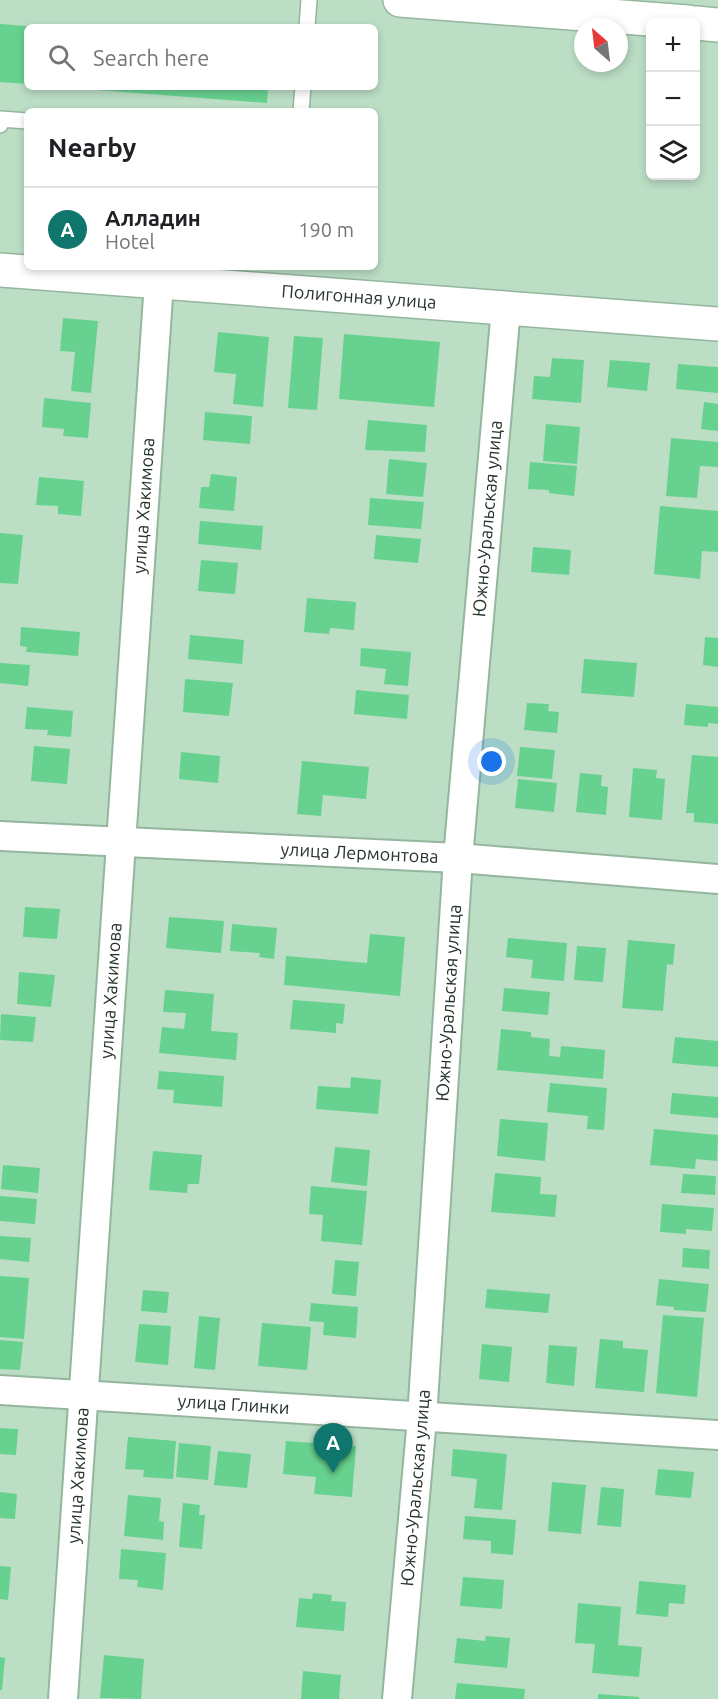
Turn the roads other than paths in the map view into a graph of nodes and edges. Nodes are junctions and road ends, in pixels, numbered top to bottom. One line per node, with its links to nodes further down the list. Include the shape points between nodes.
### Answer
1 (309, 0): 6 (lane)
2 (400, 0): 3 (main road)
3 (519, 4): 4 (main road)
4 (650, 18)
5 (700, 23): 7 (main road)
6 (307, 24)
7 (718, 25)
8 (303, 90): 9 (lane)
9 (301, 108)
10 (24, 121): 11 (lane, via 1,119)
11 (0, 125)
12 (0, 270): 13 (main road, Полигонная улица)
13 (159, 282): 14 (main road, Полигонная улица); 17 (street, улица Хакимова)
14 (506, 308): 15 (main road, Полигонная улица); 18 (street, Южно-Уральская улица)
15 (718, 324)
16 (0, 836): 17 (street, улица Лермонтова)
17 (122, 840): 18 (street, улица Лермонтова); 21 (street, улица Хакимова)
18 (458, 858): 19 (street, улица Лермонтова); 22 (street, Южно-Уральская улица)
19 (718, 879)
20 (0, 1390): 21 (street, улица Глинки)
21 (84, 1397): 22 (street, улица Глинки); 24 (street, улица Хакимова)
22 (422, 1418): 23 (street, улица Глинки); 25 (street, Южно-Уральская улица)
23 (718, 1435)
24 (63, 1699)
25 (397, 1699)

